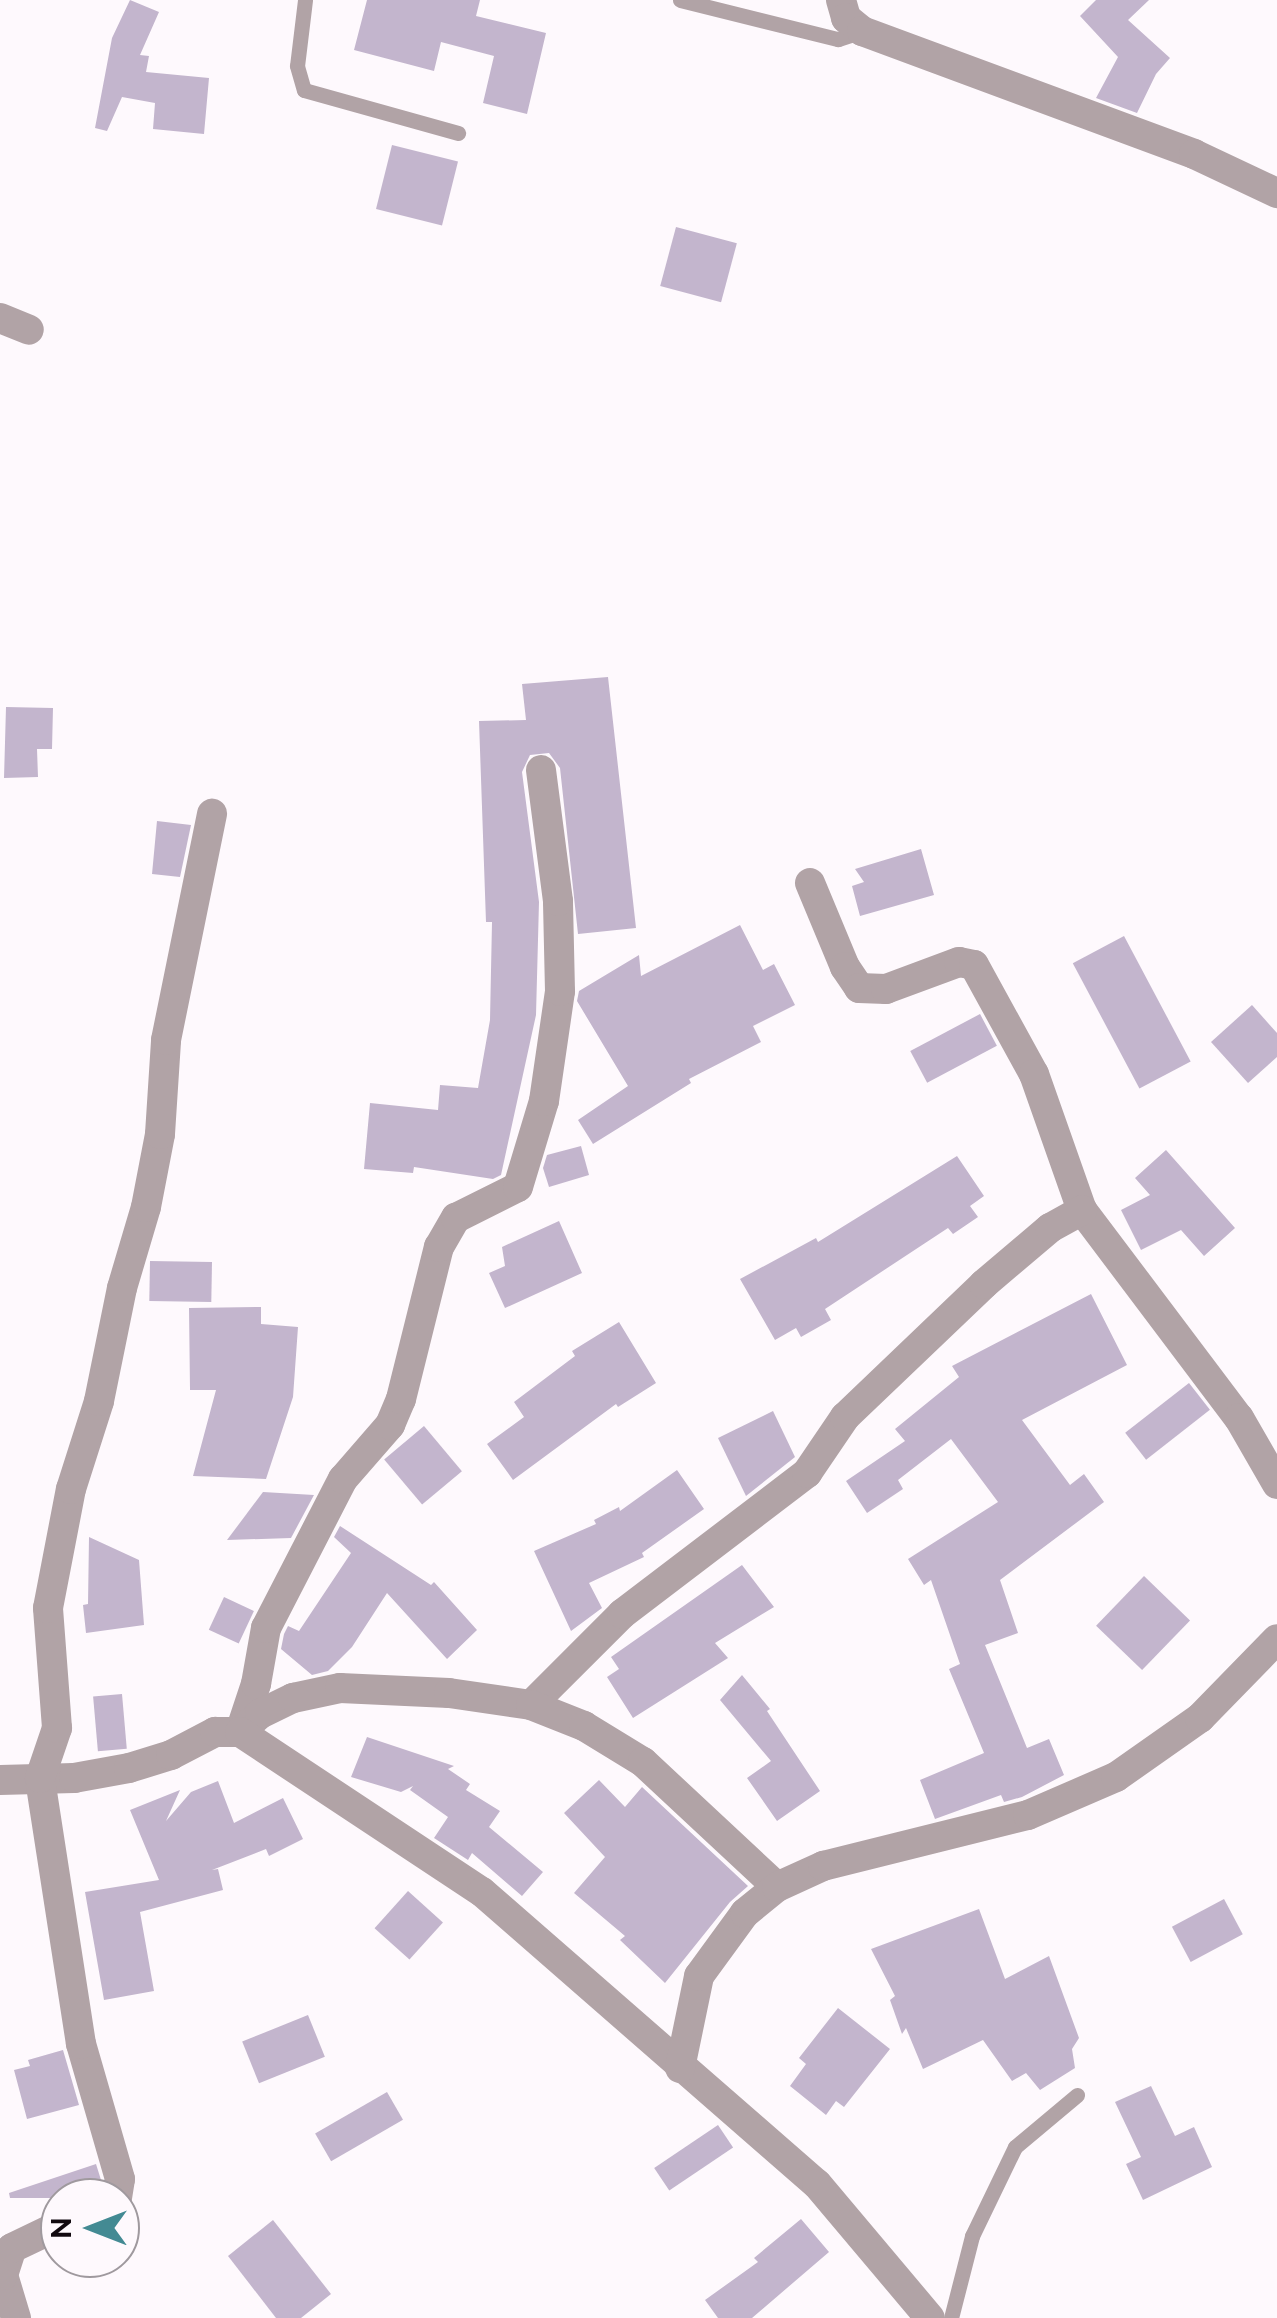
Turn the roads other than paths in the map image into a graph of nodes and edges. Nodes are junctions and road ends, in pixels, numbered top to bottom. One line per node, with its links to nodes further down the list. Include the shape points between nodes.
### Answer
1 (305, 0): 5 (lane, via 297,66 304,90)
2 (680, 0): 4 (lane, via 838,39)
3 (842, 0): 4 (street, via 846,18)
4 (862, 31): 6 (street, via 1194,154)
5 (458, 133)
6 (1277, 193)
7 (541, 770): 14 (street, via 558,901 560,991 544,1102 518,1187 456,1218 440,1246 396,1412 343,1480 266,1628)
8 (212, 814): 15 (street, via 166,1040 160,1134 146,1207 100,1402 70,1489 48,1608 57,1728)
9 (810, 883): 10 (street, via 860,988 886,989 958,962 974,965 1034,1074)
10 (1082, 1210): 11 (street, via 1239,1418); 13 (street, via 984,1284 845,1416 807,1473 622,1614)
11 (1277, 1484)
12 (1277, 1639): 17 (street, via 1200,1718 1116,1777 1028,1814 823,1866)
13 (532, 1705): 14 (street, via 340,1688 294,1698); 17 (street, via 584,1726 642,1762)
14 (240, 1732): 15 (street, via 215,1732 130,1768); 18 (street, via 482,1892)
15 (40, 1778): 16 (street); 20 (street, via 87,2072)
16 (0, 1780)
17 (777, 1887): 18 (street, via 745,1913 699,1976)
18 (680, 2068): 23 (street, via 817,2184)
19 (1077, 2095): 24 (lane, via 1015,2147 972,2236)
20 (120, 2178)
21 (40, 2235): 22 (street, via 12,2248 6,2260 3,2276)
22 (16, 2318)
23 (930, 2318)
24 (951, 2318)

